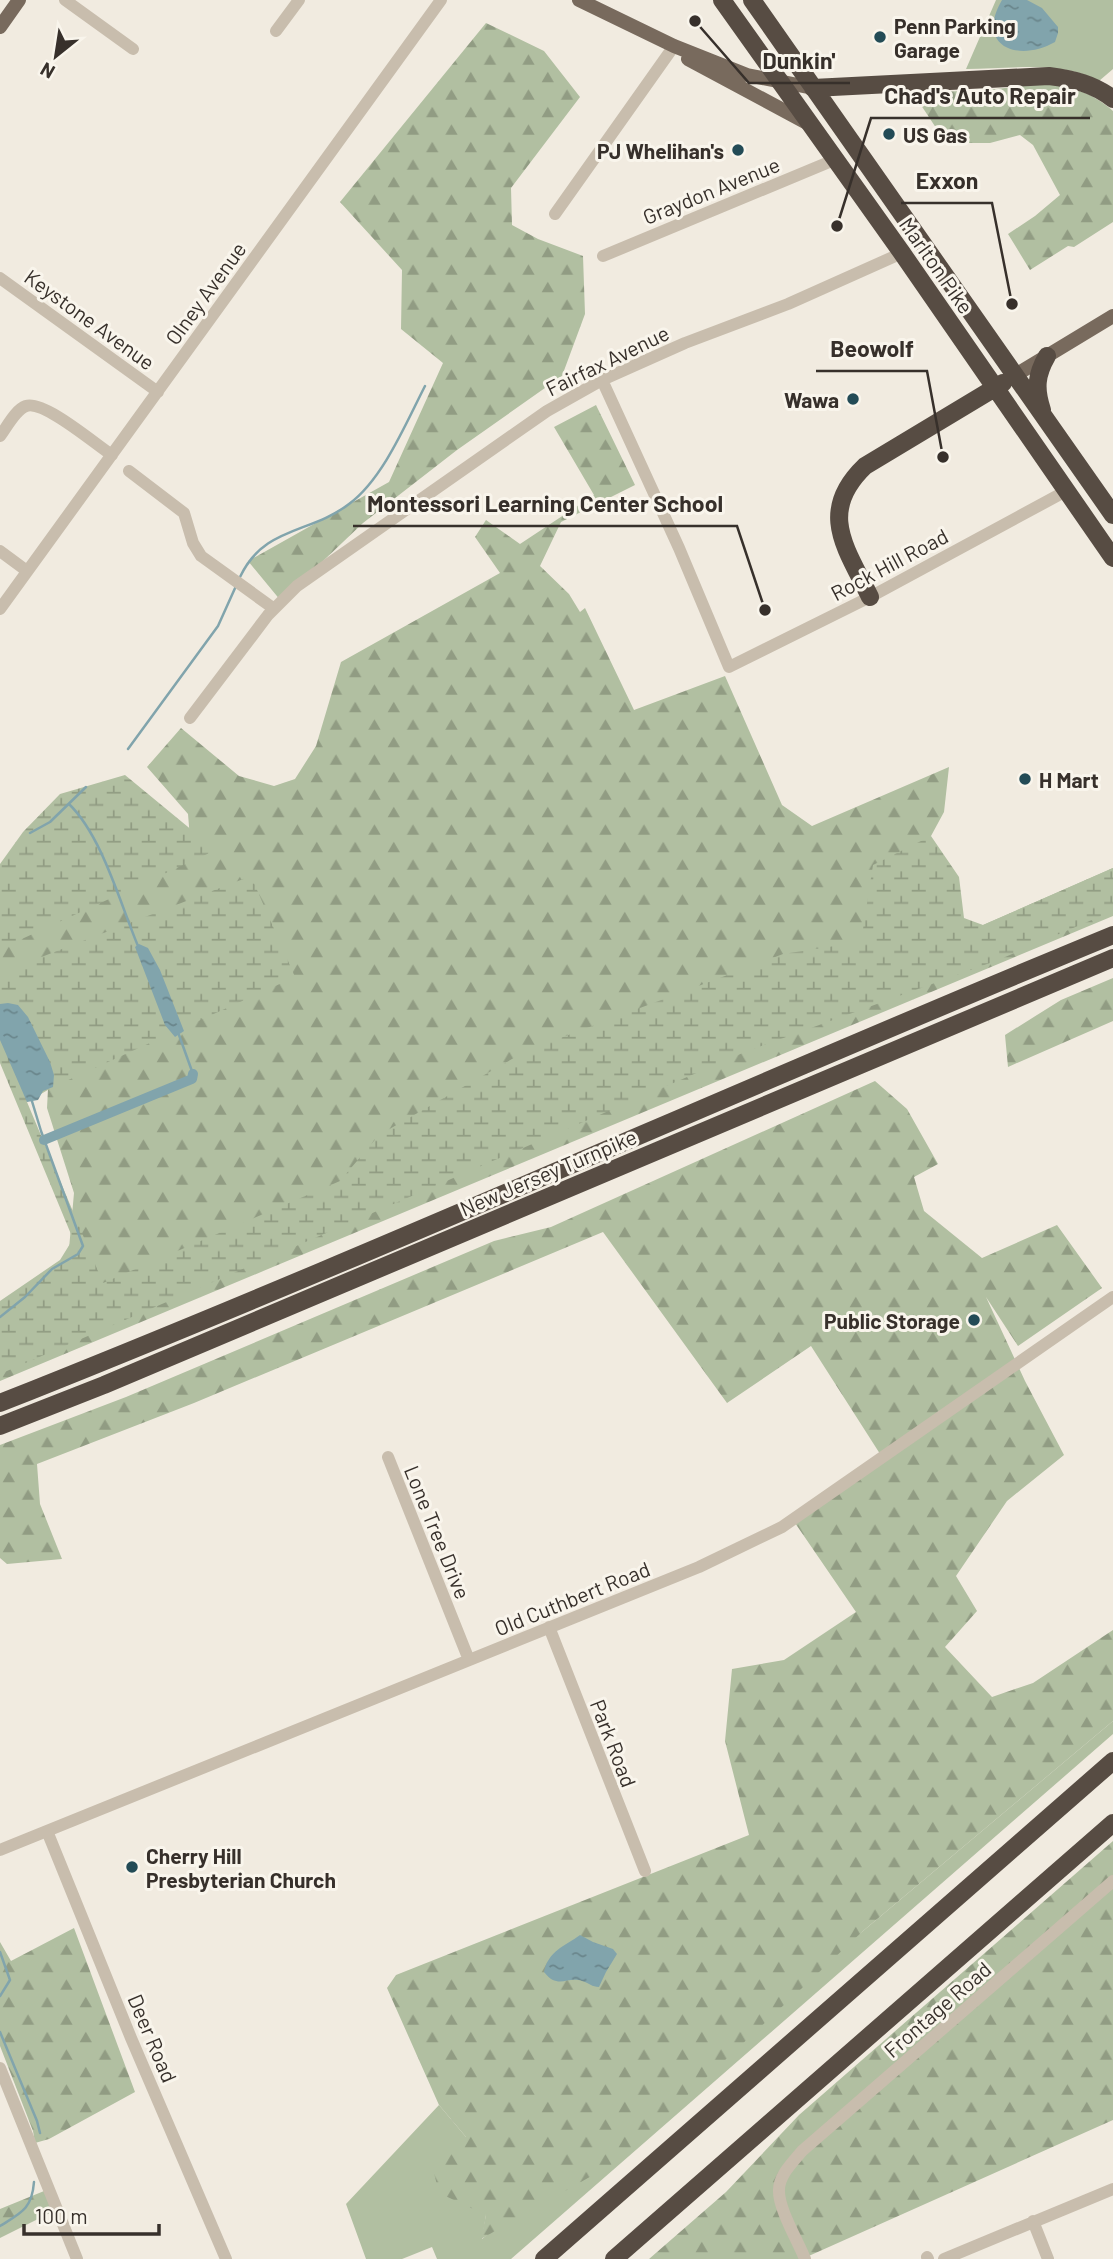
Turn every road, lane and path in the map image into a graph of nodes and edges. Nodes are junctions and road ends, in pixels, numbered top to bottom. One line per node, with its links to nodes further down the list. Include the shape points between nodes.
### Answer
1 (19, 0): 8 (main road)
2 (65, 0): 11 (street)
3 (299, 0): 9 (street)
4 (441, 0): 26 (street, Olney Avenue)
5 (579, 0): 10 (main road)
6 (722, 0): 12 (highway, Marlton Pike)
7 (752, 0): 13 (highway, Marlton Pike)
8 (0, 27)
9 (276, 31)
10 (674, 46): 12 (main road, via 747,75); 15 (main road, via 691,62); 17 (street)
11 (133, 49)
12 (779, 81): 13 (main road); 15 (highway, Marlton Pike)
13 (814, 88): 14 (highway, via 1049,76 1092,86); 23 (highway, Marlton Pike)
14 (1113, 99)
15 (811, 125): 16 (highway, Marlton Pike)
16 (834, 160): 18 (highway, Marlton Pike); 19 (street, Graydon Avenue)
17 (555, 214)
18 (902, 253): 24 (street, Fairfax Avenue); 25 (highway, Marlton Pike)
19 (603, 256)
20 (0, 278): 26 (street, Keystone Avenue)
21 (1113, 316): 22 (main road)
22 (1046, 356): 23 (main road); 27 (highway, via 1036,383)
23 (1014, 376): 25 (highway); 27 (highway, Marlton Pike)
24 (602, 380): 36 (street, Rock Hill Road, via 729,667); 37 (street, Fairfax Avenue, via 547,411 297,586)
25 (995, 387): 31 (highway, Marlton Pike); 36 (highway, via 865,466 852,479 839,507 840,537)
26 (158, 392): 29 (street, Olney Avenue)
27 (1047, 423): 32 (highway, Marlton Pike)
28 (0, 436): 29 (street, via 20,410 41,407)
29 (112, 455): 35 (street, Olney Avenue)
30 (129, 471): 37 (street, via 177,506 201,556)
31 (1066, 491): 34 (highway, Marlton Pike); 36 (street, Rock Hill Road)
32 (1113, 516)
33 (0, 551): 35 (street)
34 (1113, 558)
35 (27, 571): 38 (street, Olney Avenue)
36 (870, 597)
37 (273, 608): 39 (street, Fairfax Avenue)
38 (0, 609)
39 (190, 718)
40 (1113, 935): 43 (highway, New Jersey Turnpike)
41 (1113, 958): 44 (highway, New Jersey Turnpike)
42 (1113, 1297): 46 (street, Old Cuthbert Road, via 782,1527 699,1567)
43 (0, 1403)
44 (0, 1426)
45 (388, 1457): 47 (street, Lone Tree Drive)
46 (549, 1628): 47 (street, Old Cuthbert Road); 52 (street, Park Road)
47 (469, 1660): 50 (street, Old Cuthbert Road)
48 (1113, 1760): 59 (highway)
49 (1113, 1823): 60 (highway)
50 (47, 1831): 51 (street, Old Cuthbert Road); 58 (street, Deer Road)
51 (0, 1850)
52 (645, 1871)
53 (1113, 1881): 61 (street, Frontage Road, via 788,2168 779,2189 781,2202)
54 (0, 2068): 57 (street)
55 (1113, 2189): 56 (street)
56 (1033, 2221): 62 (street); 63 (street)
57 (76, 2259)
58 (226, 2259)
59 (544, 2259)
60 (614, 2259)
61 (805, 2259)
62 (944, 2259)
63 (1048, 2259)

